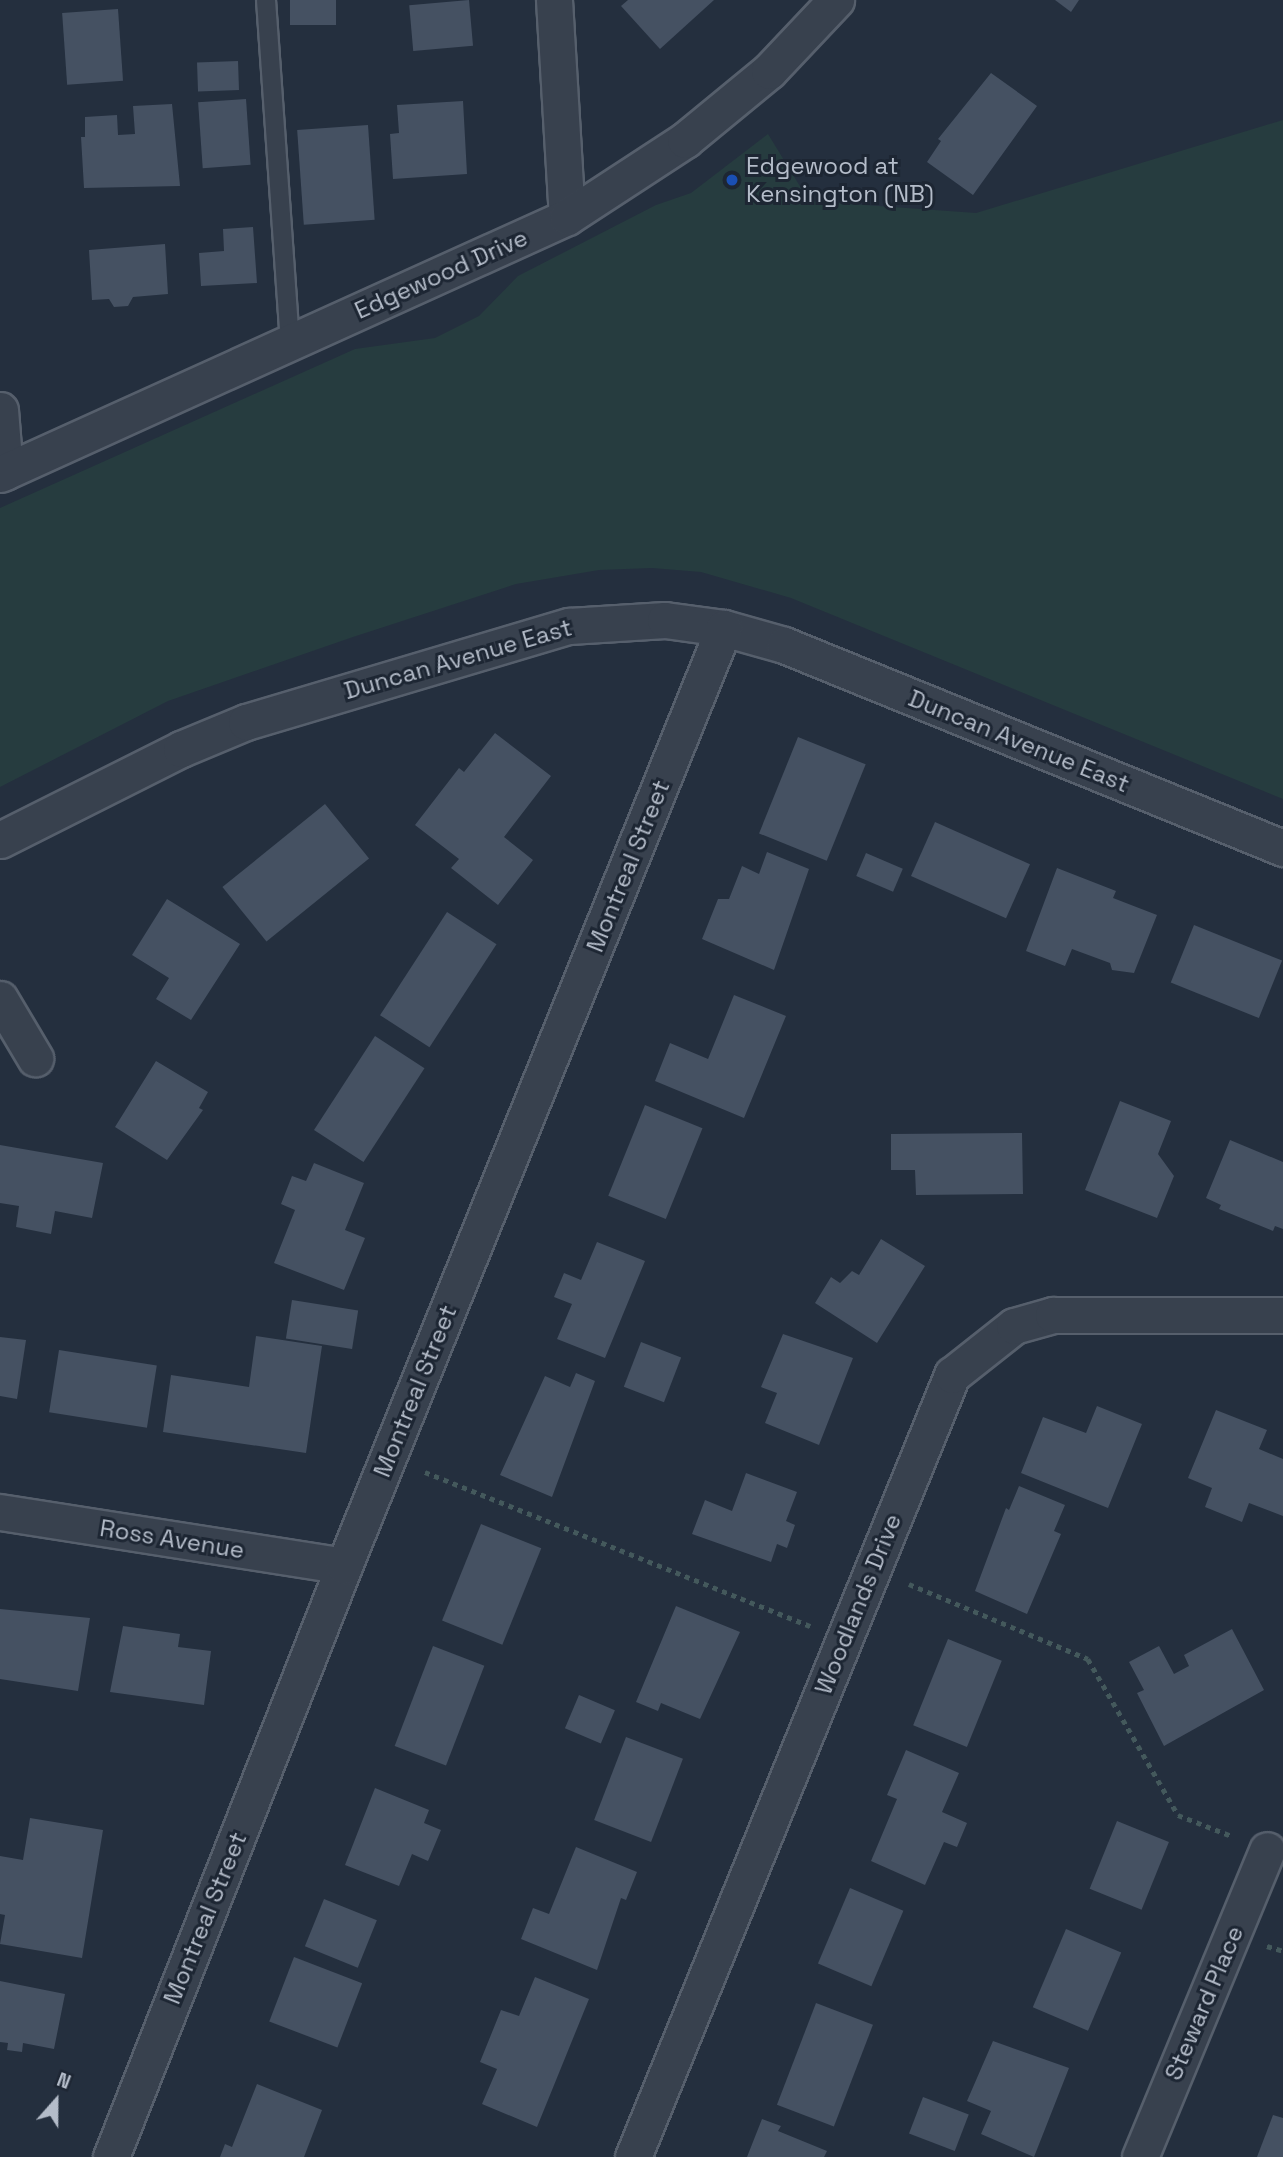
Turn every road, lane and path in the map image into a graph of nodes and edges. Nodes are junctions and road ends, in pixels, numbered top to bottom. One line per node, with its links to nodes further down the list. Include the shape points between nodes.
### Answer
1 (266, 0): 5 (lane)
2 (554, 0): 4 (street)
3 (836, 0): 4 (street, Edgewood Drive, via 769,71 685,140)
4 (566, 217): 5 (street, Edgewood Drive)
5 (290, 343): 7 (street, Edgewood Drive)
6 (0, 410): 7 (street)
7 (2, 473)
8 (724, 628): 9 (street, Duncan Avenue East, via 619,620 569,626 496,644 246,722 181,748); 10 (street, Duncan Avenue East, via 784,645); 14 (street, Montreal Street)
9 (0, 840)
10 (1283, 848)
11 (0, 999): 12 (street)
12 (35, 1058)
13 (1283, 1315): 17 (street, Woodlands Drive, via 1053,1315 1014,1326 952,1375)
14 (388, 1457): 16 (street, Montreal Street); 18 (path)
15 (0, 1512): 16 (street, Ross Avenue)
16 (344, 1566): 20 (street, Montreal Street)
17 (873, 1569): 18 (street, Woodlands Drive); 19 (path, via 1088,1659 1178,1815)
18 (844, 1640): 21 (street, Woodlands Drive)
19 (1268, 1850): 22 (street, Steward Place)
20 (111, 2157)
21 (633, 2157)
22 (1140, 2157)

